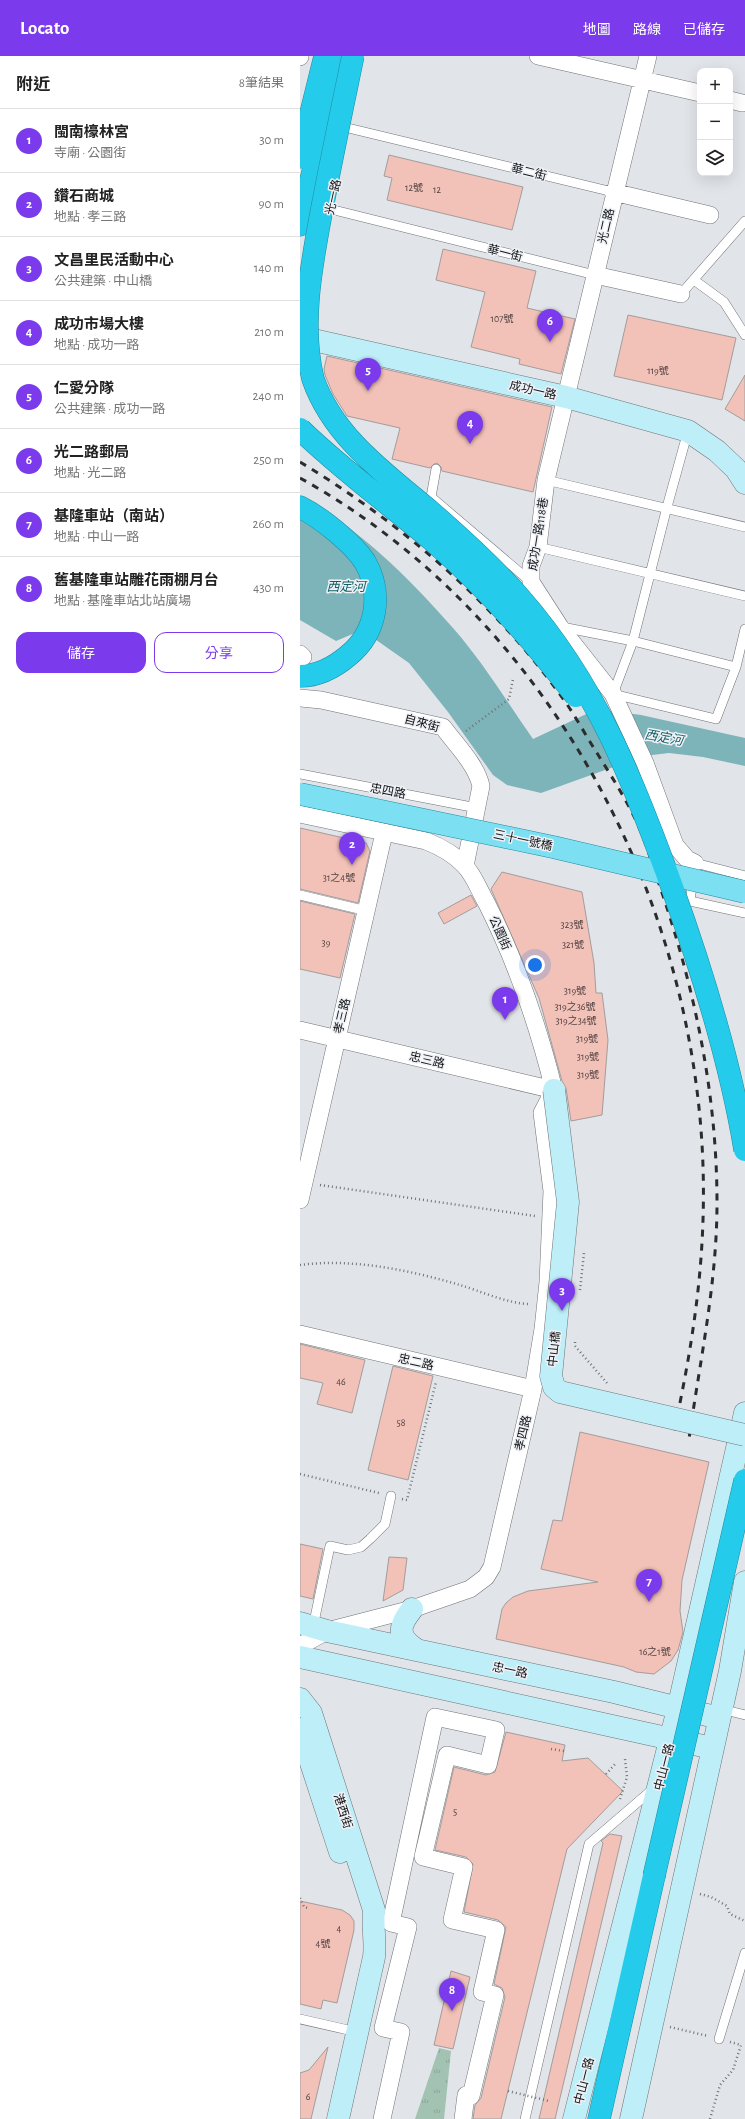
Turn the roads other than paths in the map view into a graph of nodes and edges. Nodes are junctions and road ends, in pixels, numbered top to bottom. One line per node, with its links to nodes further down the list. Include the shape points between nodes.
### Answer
1 (312, 56): 10 (highway)
2 (325, 56): 12 (highway)
3 (341, 56): 17 (highway)
4 (353, 56): 44 (highway, bridge, via 307,287 304,318 306,349 312,378 325,407 360,450 471,548 538,619 586,687)
5 (362, 56): 11 (street, 光一路)
6 (538, 56): 8 (street)
7 (648, 56): 8 (street, 光二路)
8 (642, 79): 9 (street); 13 (street, 光二路)
9 (697, 92)
10 (300, 104)
11 (348, 128): 13 (lane, 華二街); 14 (street, 光一路)
12 (300, 157)
13 (614, 192): 15 (street, 華二街); 18 (street, 光二路)
14 (330, 209): 18 (lane, 華一街); 22 (street, 光一路)
15 (710, 215)
16 (745, 221): 19 (lane)
17 (300, 225)
18 (595, 275): 20 (street, 華一街); 23 (street, 光二路)
19 (694, 280): 20 (lane); 21 (lane, via 724,302)
20 (681, 294)
21 (745, 335)
22 (302, 338): 23 (street, 成功一路)
23 (566, 397): 25 (street, 成功一路); 27 (street, 成功一路118巷)
24 (300, 429): 44 (highway, bridge, via 322,451 433,541 527,635 576,696)
25 (688, 431): 28 (street, 成功一路, via 717,450); 29 (lane)
26 (436, 469): 34 (lane, via 431,497)
27 (546, 480): 29 (lane); 32 (street, 成功一路118巷)
28 (745, 483)
29 (666, 507): 31 (lane); 33 (lane)
30 (300, 508): 39 (highway, via 318,518 358,554 369,572 375,605 369,632 351,654 329,669)
31 (745, 527)
32 (538, 547): 33 (lane); 34 (street, 成功一路118巷, via 531,566)
33 (650, 573): 35 (lane); 38 (lane)
34 (531, 582): 36 (street, 成功一路118巷)
35 (745, 596)
36 (560, 627): 38 (lane); 41 (street, 成功一路118巷)
37 (745, 629): 40 (lane)
38 (633, 641): 40 (lane); 41 (lane)
39 (301, 662)
40 (736, 667): 41 (lane, via 716,719)
41 (612, 694): 49 (street, 成功一路118巷, via 645,763 675,845 687,859)
42 (300, 698): 46 (street, 自來街, via 321,700 443,727 479,776 481,786)
43 (300, 774): 46 (lane, 忠四路)
44 (634, 786): 59 (highway, bridge, via 681,913 716,1021)
45 (300, 794): 52 (main road, 三十一號橋, bridge, via 553,847)
46 (477, 808): 50 (street, 自來街)
47 (300, 814): 48 (street)
48 (384, 833): 50 (street, 公園街, via 434,844 456,857); 54 (street, 孝三路)
49 (695, 863): 51 (lane); 55 (lane, via 690,901)
50 (465, 866): 58 (street, 公園街, via 493,917 516,970 546,1056)
51 (745, 876)
52 (745, 892)
53 (300, 895): 54 (lane)
54 (367, 911): 57 (street, 孝三路)
55 (745, 913)
56 (300, 1030): 57 (street, 忠三路)
57 (337, 1039): 58 (street, 忠三路); 60 (street, 孝三路)
58 (554, 1090): 62 (street, 孝四路, via 542,1113 552,1191 546,1305); 64 (street, 中山橋, bridge, via 568,1189 551,1376 554,1387 560,1392)
59 (745, 1150)
60 (300, 1200)
61 (300, 1334): 62 (street, 忠二路)
62 (533, 1389): 68 (street, 孝四路, via 492,1567 486,1577 470,1589)
63 (745, 1413): 76 (street, 中山一路)
64 (745, 1435)
65 (745, 1480): 93 (highway, bridge)
66 (391, 1496): 69 (lane, via 385,1524 361,1547 348,1550 330,1546)
67 (745, 1586): 74 (street)
68 (412, 1609): 69 (street, 孝四路); 72 (street, via 401,1631 405,1641)
69 (313, 1627): 71 (street, 孝四路); 72 (street, 忠一路)
70 (745, 1638): 74 (street)
71 (300, 1646)
72 (417, 1650): 76 (street, 忠一路, via 614,1692)
73 (300, 1657): 80 (street)
74 (730, 1671): 77 (street)
75 (300, 1699): 83 (street, 港西街, via 311,1713 367,1887 374,1910)
76 (678, 1709): 77 (street, 忠一路); 80 (street, 中山一路)
77 (720, 1714): 78 (lane); 81 (street)
78 (745, 1715)
79 (300, 1729): 83 (street, 港西街, via 360,1914)
80 (671, 1739): 81 (street); 82 (street, 中山一路)
81 (712, 1748): 94 (street)
82 (660, 1783): 91 (lane, via 589,1844); 92 (street, 中山一路)
83 (372, 1927): 86 (street, 港西街, via 375,1949)
84 (745, 1953): 87 (lane)
85 (300, 2019): 86 (lane)
86 (357, 2032): 88 (street, 港西街)
87 (719, 2039)
88 (338, 2119)
89 (382, 2119): 90 (street, via 401,2032 383,2028 408,1927 391,1923 435,1717 496,1730 488,1765 447,1755 423,1857 464,1867 452,1920 496,1930 482,1992 495,1995 470,2096 466,2095)
90 (462, 2119)
91 (525, 2119)
92 (574, 2119)
93 (599, 2119)
94 (630, 2119)

